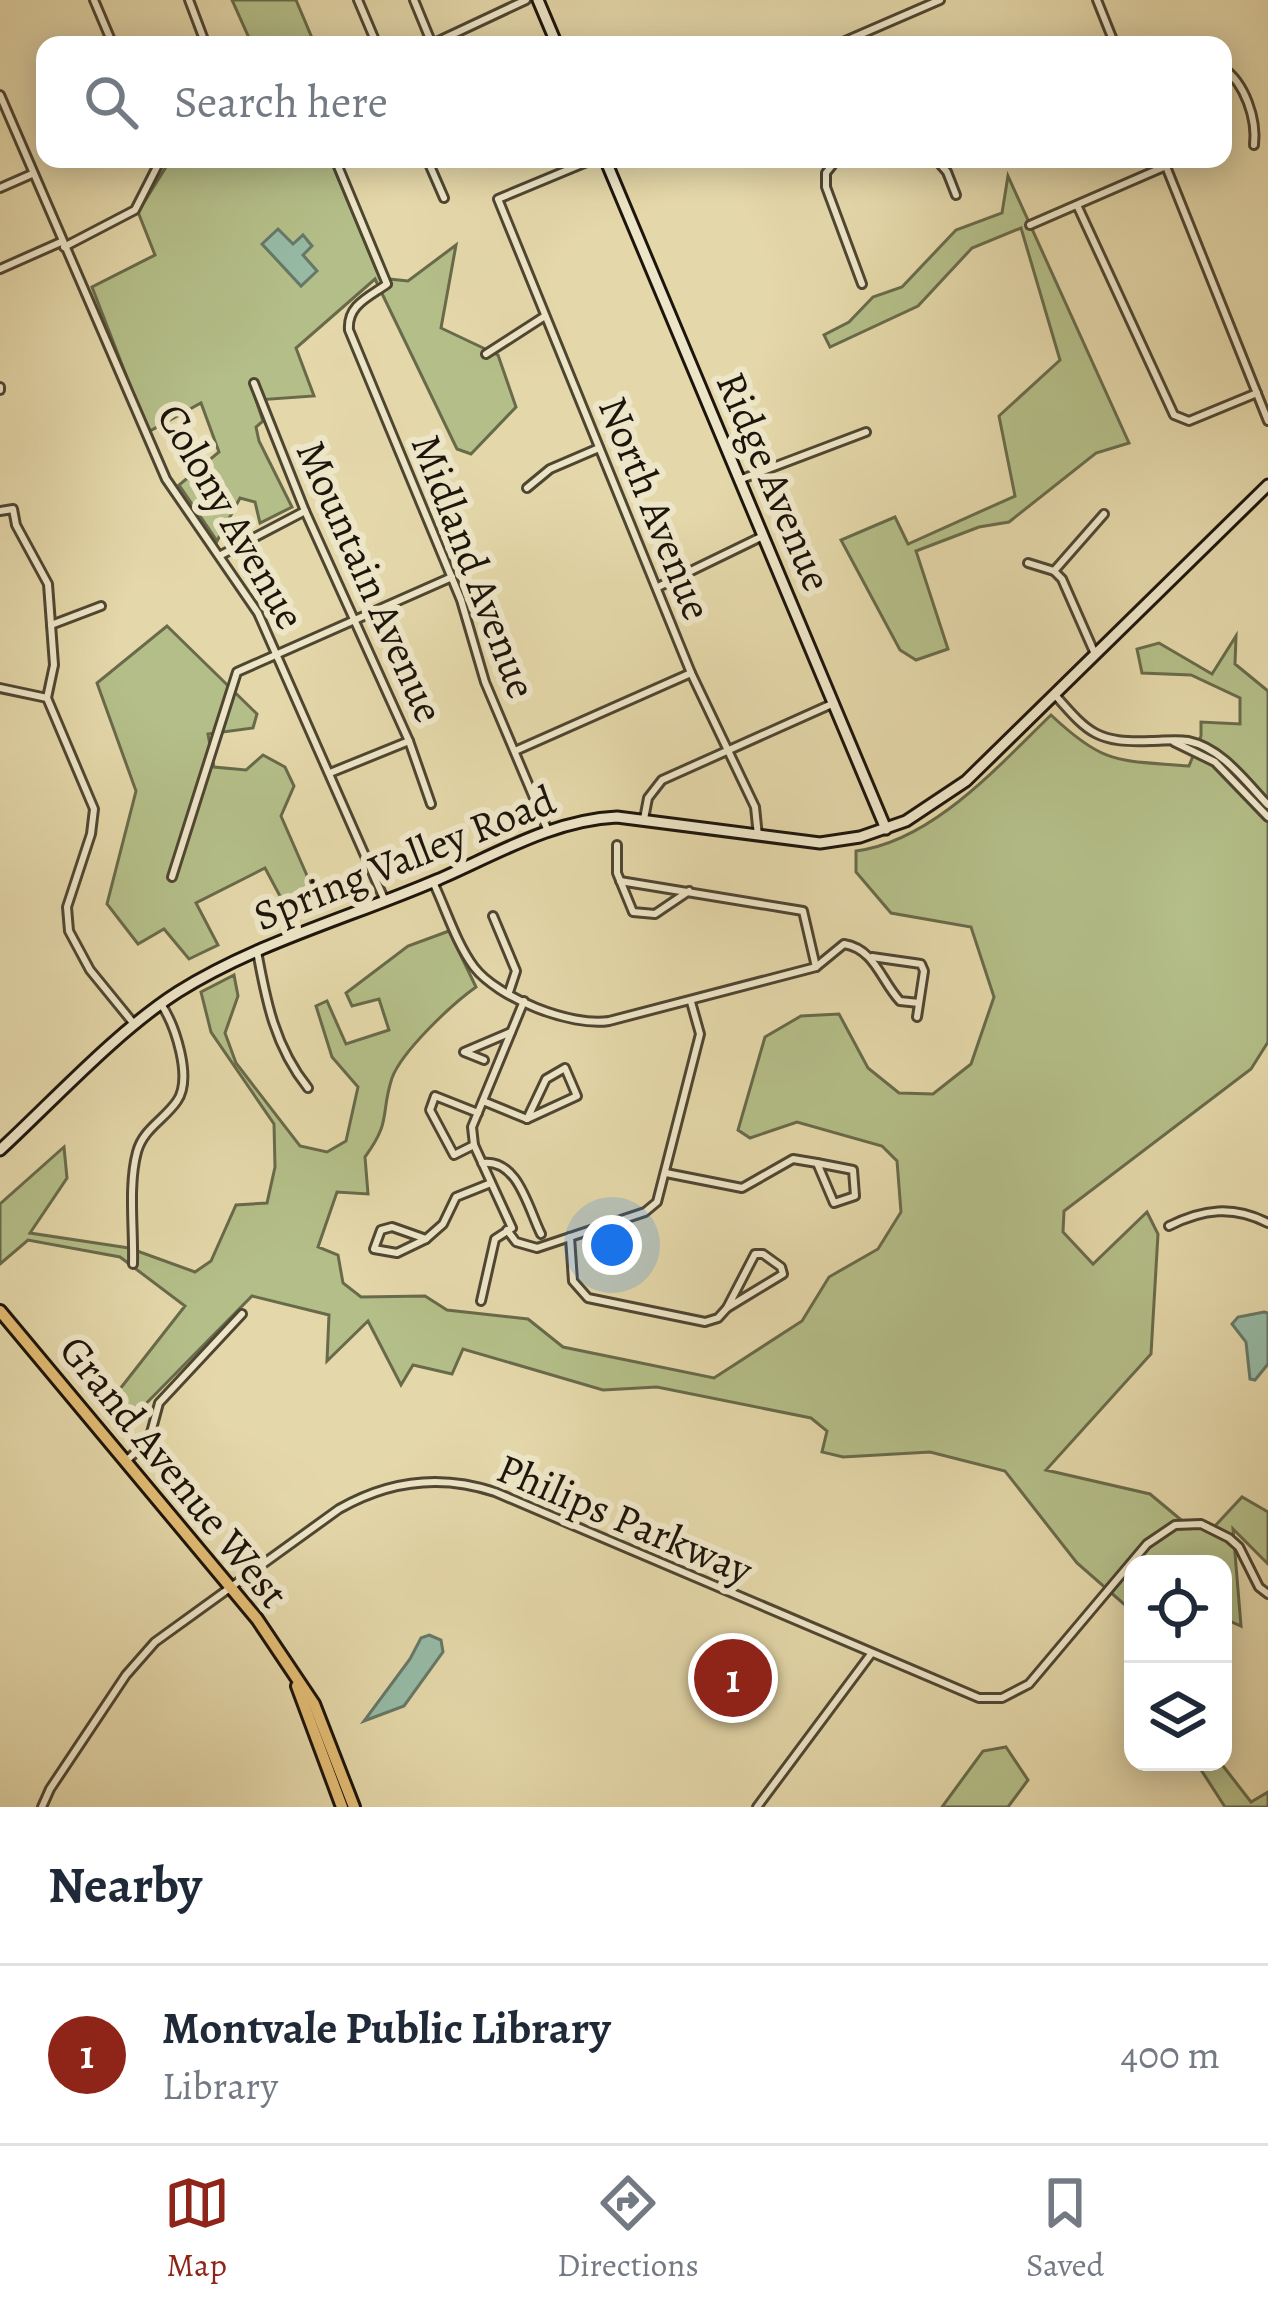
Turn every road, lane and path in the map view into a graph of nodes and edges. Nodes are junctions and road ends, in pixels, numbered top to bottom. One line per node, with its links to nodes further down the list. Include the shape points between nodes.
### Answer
1 (94, 0): 9 (street)
2 (189, 0): 10 (street)
3 (358, 0): 11 (street)
4 (414, 0): 12 (street)
5 (526, 0): 13 (street)
6 (538, 0): 14 (street)
7 (940, 0): 15 (street)
8 (1096, 0): 16 (street)
9 (109, 36)
10 (203, 36)
11 (373, 36)
12 (428, 36)
13 (450, 36)
14 (553, 36)
15 (857, 36)
16 (1111, 36)
17 (1232, 77): 19 (street, via 1256,129)
18 (0, 95): 29 (street, Colony Avenue)
19 (1255, 145)
20 (157, 168): 35 (street, via 135,210)
21 (339, 168): 55 (street, Midland Avenue, via 387,284 355,306 348,323)
22 (431, 168): 32 (street)
23 (573, 168): 38 (street, North Avenue, via 498,200)
24 (608, 168): 45 (street, Ridge Avenue)
25 (830, 168): 37 (street, via 826,187)
26 (943, 168): 31 (street)
27 (1154, 168): 33 (street)
28 (1166, 168): 41 (street)
29 (32, 175): 30 (street); 35 (street, Colony Avenue)
30 (0, 188)
31 (956, 195)
32 (444, 198)
33 (1077, 205): 34 (street); 41 (street, via 1174,416 1190,421)
34 (1030, 225)
35 (62, 244): 36 (street); 52 (street, Colony Avenue, via 166,479)
36 (0, 269)
37 (862, 284)
38 (545, 316): 39 (street); 44 (street, North Avenue)
39 (486, 354)
40 (254, 383): 49 (street, Mountain Avenue)
41 (1257, 393): 42 (street)
42 (1268, 421)
43 (866, 433): 45 (street)
44 (599, 448): 47 (street); 56 (street, North Avenue)
45 (739, 480): 51 (street, Ridge Avenue)
46 (1268, 485): 60 (street, Spring Valley Road)
47 (527, 488)
48 (0, 511): 59 (street, via 13,509 45,573)
49 (305, 511): 52 (street); 58 (street, Mountain Avenue)
50 (1104, 514): 54 (street)
51 (763, 536): 56 (street); 66 (street, Ridge Avenue)
52 (221, 555): 61 (street, Colony Avenue)
53 (1028, 563): 54 (street)
54 (1054, 571): 60 (street)
55 (452, 578): 58 (street); 70 (street, Midland Avenue)
56 (657, 588): 62 (street, North Avenue)
57 (101, 606): 59 (street)
58 (354, 618): 61 (street); 68 (street, Mountain Avenue)
59 (51, 626): 65 (street)
60 (1095, 654): 64 (street, Spring Valley Road)
61 (278, 655): 71 (street, Colony Avenue); 80 (street, via 237,672)
62 (691, 673): 69 (street, North Avenue); 70 (street)
63 (0, 688): 65 (street)
64 (1054, 694): 67 (street, via 1098,737); 76 (street, Spring Valley Road, via 965,781)
65 (47, 698): 95 (street, via 94,809 69,931)
66 (833, 704): 69 (street); 76 (street, Ridge Avenue)
67 (1170, 740): 73 (street, via 1208,749); 74 (street, via 1215,762)
68 (409, 741): 71 (street); 72 (street, Mountain Avenue)
69 (725, 750): 75 (street, via 662,780); 78 (street, North Avenue, via 755,807)
70 (515, 751): 77 (street, Midland Avenue)
71 (330, 773): 84 (street, Colony Avenue)
72 (431, 804)
73 (1268, 805)
74 (1268, 818)
75 (644, 819): 77 (street, Spring Valley Road, via 595,818); 78 (street, Spring Valley Road)
76 (886, 829): 78 (street, Spring Valley Road, via 820,843)
77 (548, 830): 82 (street, Spring Valley Road)
78 (758, 837)
79 (617, 844): 81 (street)
80 (172, 877)
81 (620, 881): 83 (street); 83 (street, via 638,916)
82 (434, 882): 84 (street, Spring Valley Road); 89 (street, via 477,971)
83 (689, 891): 88 (street, via 803,911)
84 (385, 901): 86 (street, Spring Valley Road)
85 (494, 916): 89 (street, via 516,971)
86 (257, 951): 92 (street, Spring Valley Road); 98 (street, via 276,1033)
87 (869, 955): 88 (street, via 844,944); 93 (street, via 895,997); 93 (street, via 921,964)
88 (816, 967): 91 (street)
89 (508, 992): 90 (street)
90 (524, 1001): 91 (street, via 586,1023); 96 (street)
91 (691, 1002): 106 (street, via 700,1034)
92 (161, 1004): 95 (street, Spring Valley Road); 114 (street, via 184,1087 137,1151)
93 (919, 1004): 94 (street)
94 (917, 1018)
95 (135, 1026): 103 (street, Spring Valley Road)
96 (511, 1032): 97 (street, via 464,1052); 99 (street)
97 (484, 1060)
98 (308, 1088)
99 (482, 1101): 100 (street); 101 (street)
100 (478, 1113): 102 (street); 102 (street, via 435,1096 430,1110 454,1155)
101 (527, 1119): 101 (street, via 577,1096 565,1068 546,1078)
102 (474, 1144): 105 (street)
103 (0, 1150)
104 (817, 1162): 104 (street, via 853,1170 855,1196 834,1203); 106 (street, via 794,1159 742,1189)
105 (482, 1163): 107 (street); 111 (street, via 508,1168)
106 (666, 1173): 112 (street, via 651,1208)
107 (491, 1183): 110 (street); 113 (street, via 456,1198)
108 (1268, 1223): 109 (street, via 1220,1210)
109 (1169, 1226)
110 (507, 1230): 112 (street, via 530,1248); 115 (street, via 496,1239)
111 (541, 1234)
112 (570, 1237): 116 (street, via 573,1281 588,1298 705,1322)
113 (426, 1239): 113 (street, via 385,1228 374,1250 397,1253)
114 (133, 1264)
115 (481, 1301)
116 (727, 1308): 116 (street, via 781,1277 781,1267 755,1254)
117 (0, 1311): 119 (main road, Grand Avenue West)
118 (242, 1314): 119 (street, via 159,1403 149,1441)
119 (127, 1460): 120 (main road, Grand Avenue West)
120 (232, 1585): 122 (street, Philips Parkway, via 361,1497 417,1482 457,1483 505,1496); 123 (main road, Grand Avenue West); 124 (street, Philips Parkway, via 139,1659)
121 (1268, 1594): 122 (street, Philips Parkway, via 1229,1538 1182,1523 1147,1544 1029,1684 1011,1695 970,1696)
122 (871, 1654): 127 (street)
123 (294, 1678): 125 (main road, Grand Avenue West); 126 (main road, Grand Avenue West, via 314,1704)
124 (42, 1807)
125 (341, 1807)
126 (354, 1807)
127 (757, 1807)

